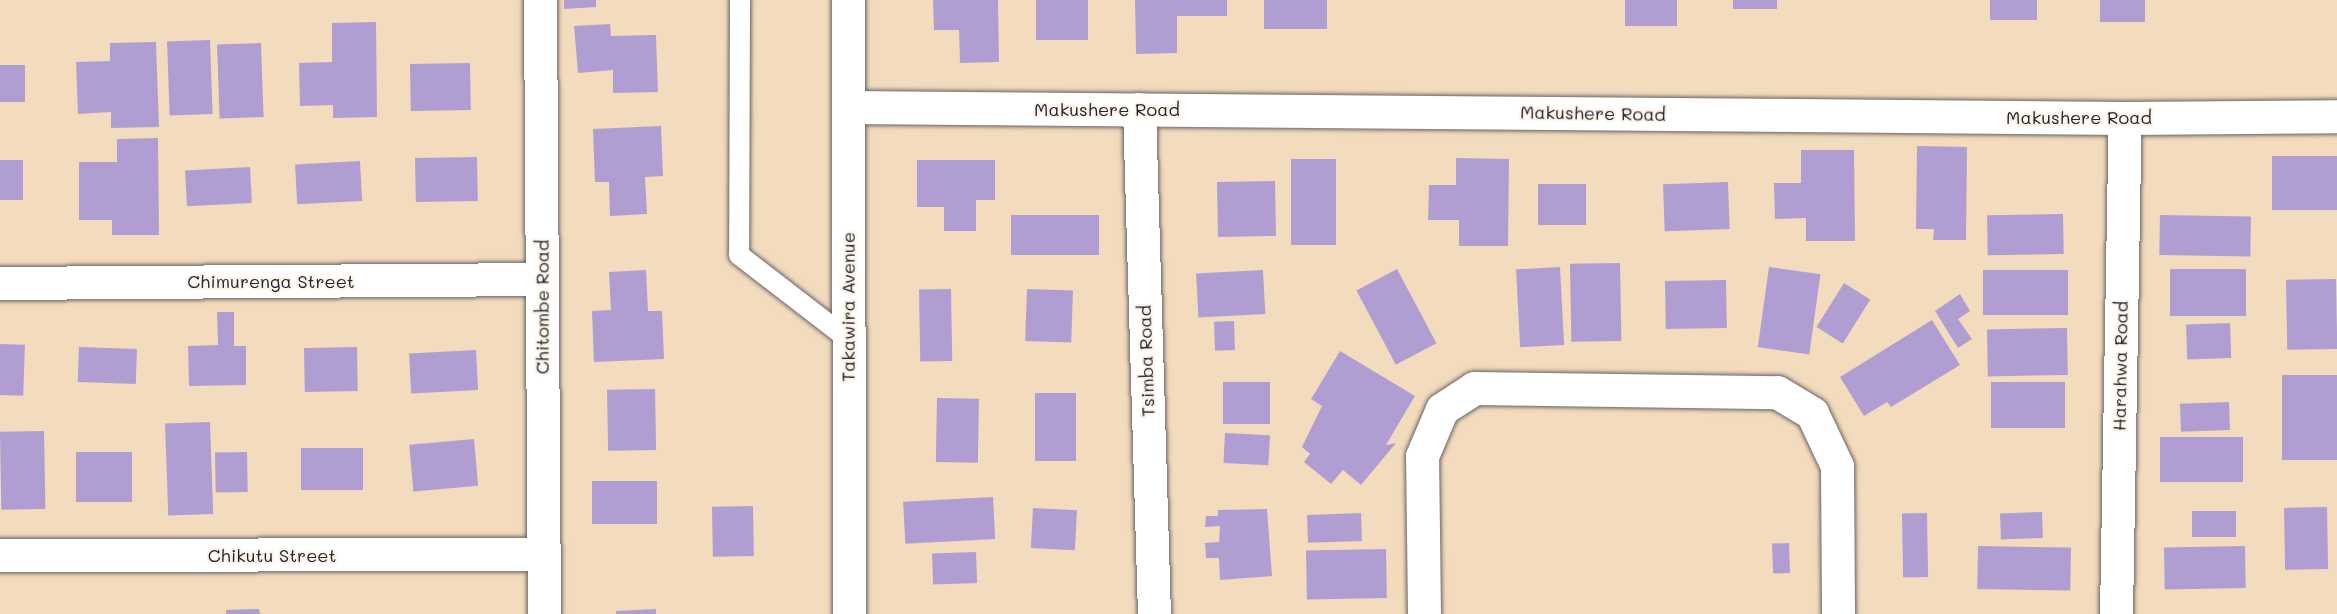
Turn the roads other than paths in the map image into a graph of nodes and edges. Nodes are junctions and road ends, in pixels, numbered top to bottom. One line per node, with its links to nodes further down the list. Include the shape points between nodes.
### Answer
1 (540, 0): 8 (street, Chitombe Road)
2 (740, 0): 10 (lane, via 739,255)
3 (848, 0): 4 (street, Takawira Avenue)
4 (848, 107): 5 (street, Makushere Road); 10 (street, Takawira Avenue)
5 (1139, 109): 7 (street, Makushere Road); 15 (street, Tsimba Road)
6 (2337, 116): 7 (street, Makushere Road)
7 (2125, 118): 18 (street, Harahwa Road)
8 (542, 279): 9 (street, Chimurenga Street); 11 (street, Chitombe Road)
9 (0, 283)
10 (848, 339): 14 (street, Takawira Avenue)
11 (544, 554): 12 (street, Chikutu Street); 13 (street, Chitombe Road)
12 (0, 555)
13 (544, 614)
14 (849, 614)
15 (1154, 614)
16 (1424, 614): 17 (street, via 1422,456 1442,409 1474,388 1777,392 1812,413 1837,466)
17 (1838, 614)
18 (2116, 614)

